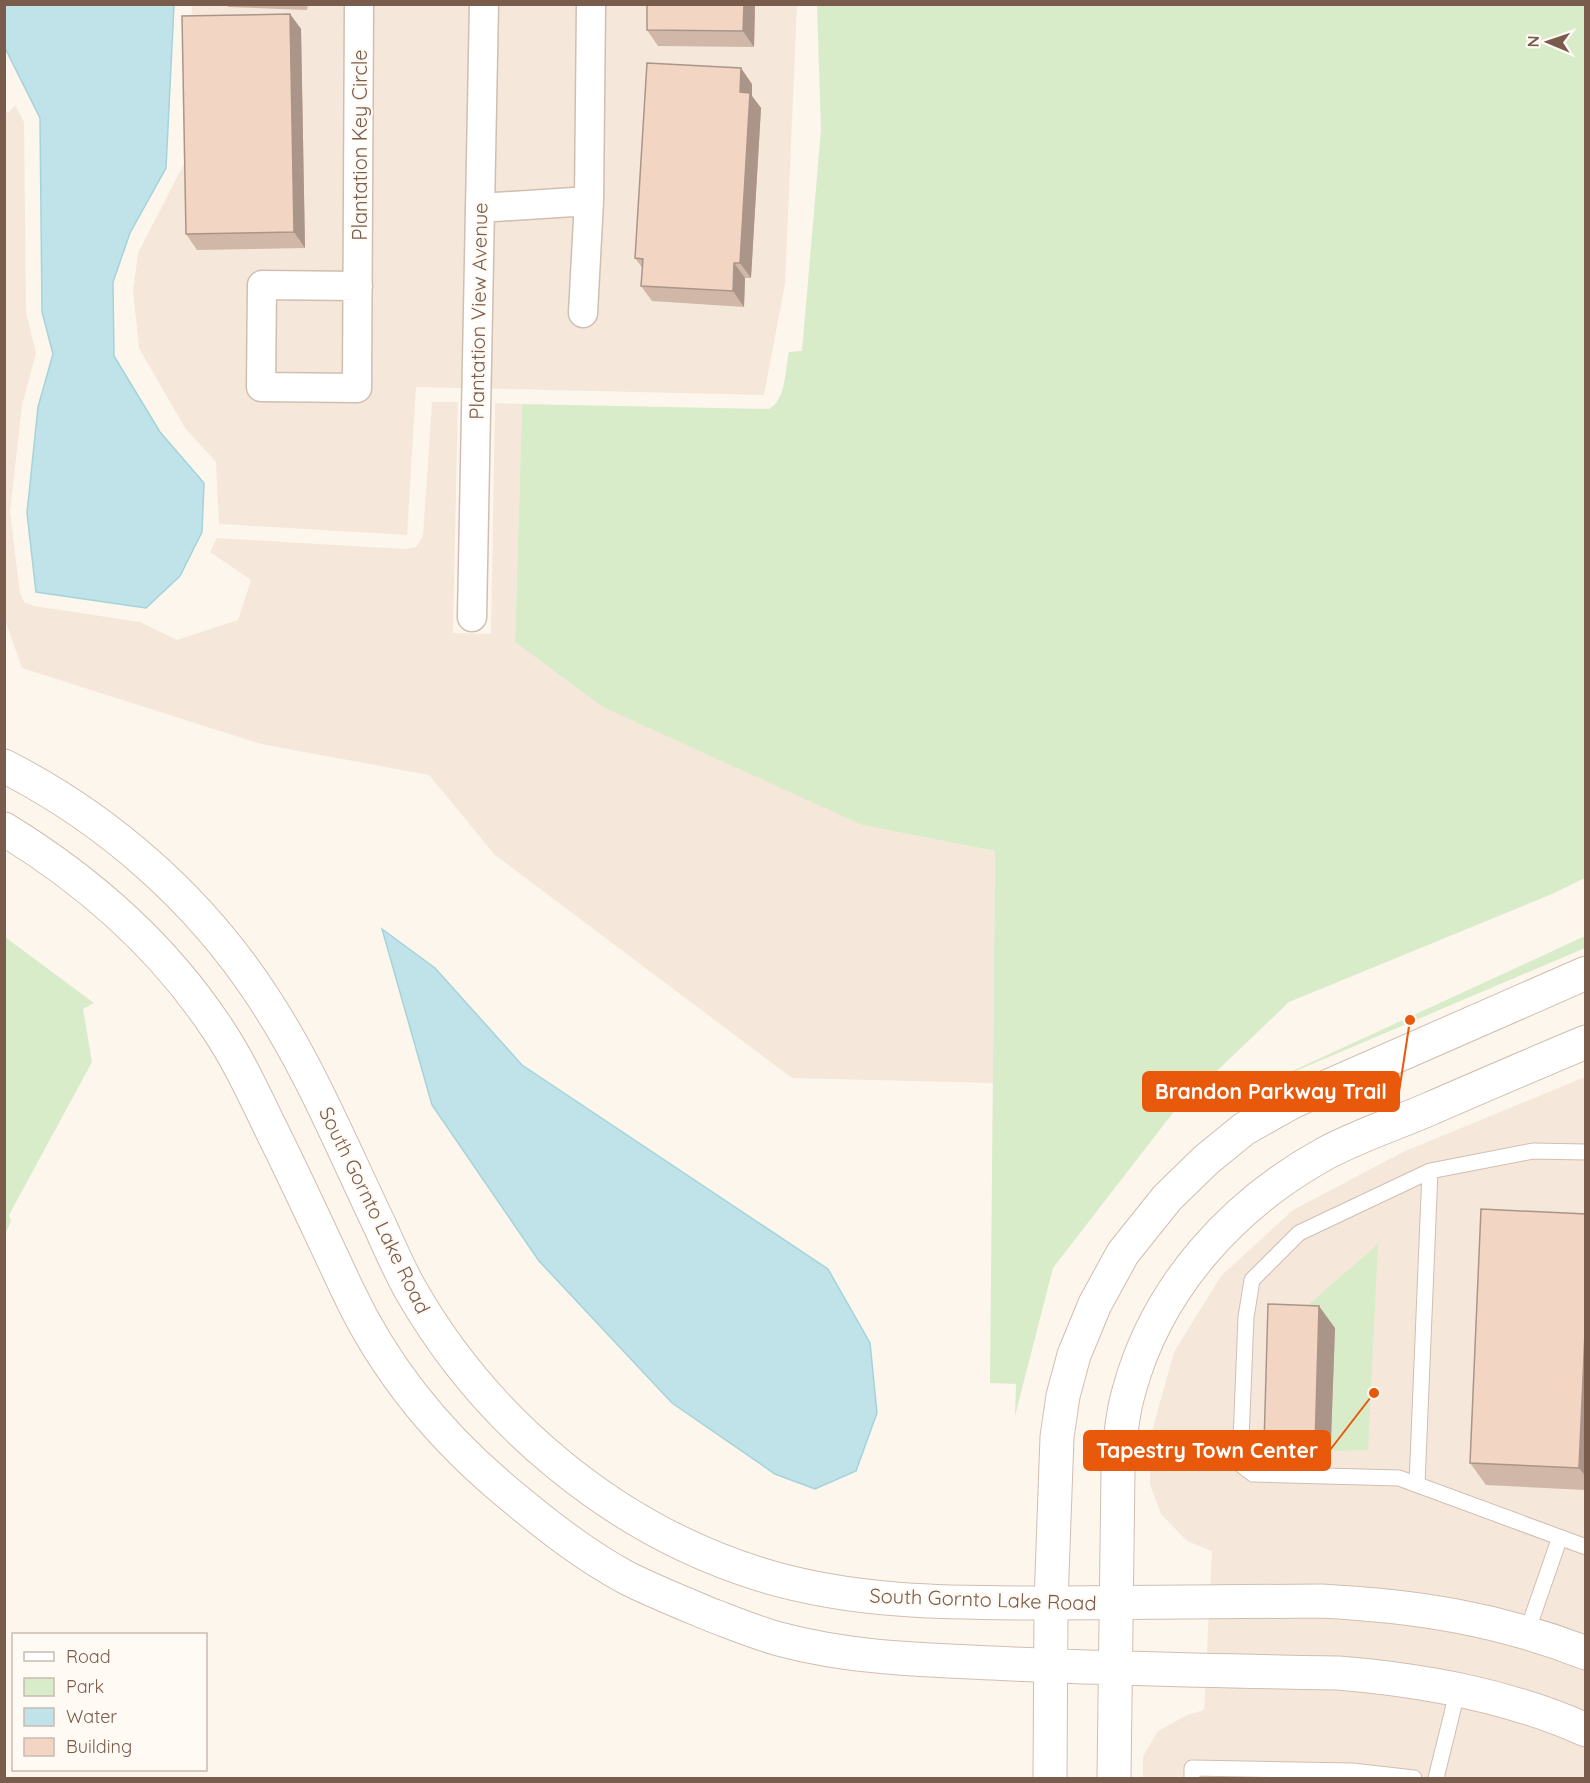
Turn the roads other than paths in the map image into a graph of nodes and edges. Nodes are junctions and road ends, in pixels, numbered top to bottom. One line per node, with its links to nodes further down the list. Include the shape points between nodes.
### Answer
1 (359, 4): 6 (street, Plantation Key Circle)
2 (484, 4): 5 (street, Plantation View Avenue)
3 (591, 4): 4 (street)
4 (589, 201): 5 (street); 7 (street)
5 (480, 208): 8 (street, Plantation View Avenue)
6 (358, 286): 6 (street, Plantation Key Circle, via 357,388 261,387 262,285)
7 (583, 313)
8 (472, 617)
9 (4, 766): 18 (street, South Gornto Lake Road, via 56,795 150,865 238,962 290,1041 428,1318 482,1389 567,1471 671,1537 758,1574 811,1588 898,1600)
10 (4, 829): 22 (street, via 59,864 114,908 194,995 248,1082 375,1341 429,1416 487,1476 534,1515 626,1577 777,1639 890,1658)
11 (1586, 974): 18 (street, via 1292,1102 1244,1129 1167,1198 1123,1253 1095,1304 1074,1355 1057,1437)
12 (1586, 1042): 19 (street, via 1327,1152 1277,1183 1233,1219 1195,1260 1166,1301 1128,1392 1118,1473)
13 (1586, 1152): 14 (lane, via 1533,1151)
14 (1430, 1171): 15 (lane); 15 (lane, via 1299,1233 1252,1280 1246,1317 1239,1464 1253,1474 1399,1478)
15 (1417, 1484): 16 (lane)
16 (1560, 1537): 17 (lane); 20 (lane)
17 (1586, 1547)
18 (1051, 1603): 19 (street, South Gornto Lake Road); 22 (street)
19 (1116, 1603): 20 (street, South Gornto Lake Road, via 1379,1604 1447,1613); 23 (street)
20 (1527, 1632): 21 (street, South Gornto Lake Road)
21 (1586, 1653)
22 (1051, 1666): 23 (street); 26 (street)
23 (1116, 1669): 24 (street, via 1338,1673); 27 (street)
24 (1458, 1689): 25 (street, via 1543,1713); 30 (lane)
25 (1586, 1730)
26 (1050, 1779)
27 (1114, 1779)
28 (1192, 1779): 29 (lane, via 1192,1767 1352,1771)
29 (1414, 1779)
30 (1436, 1779)

